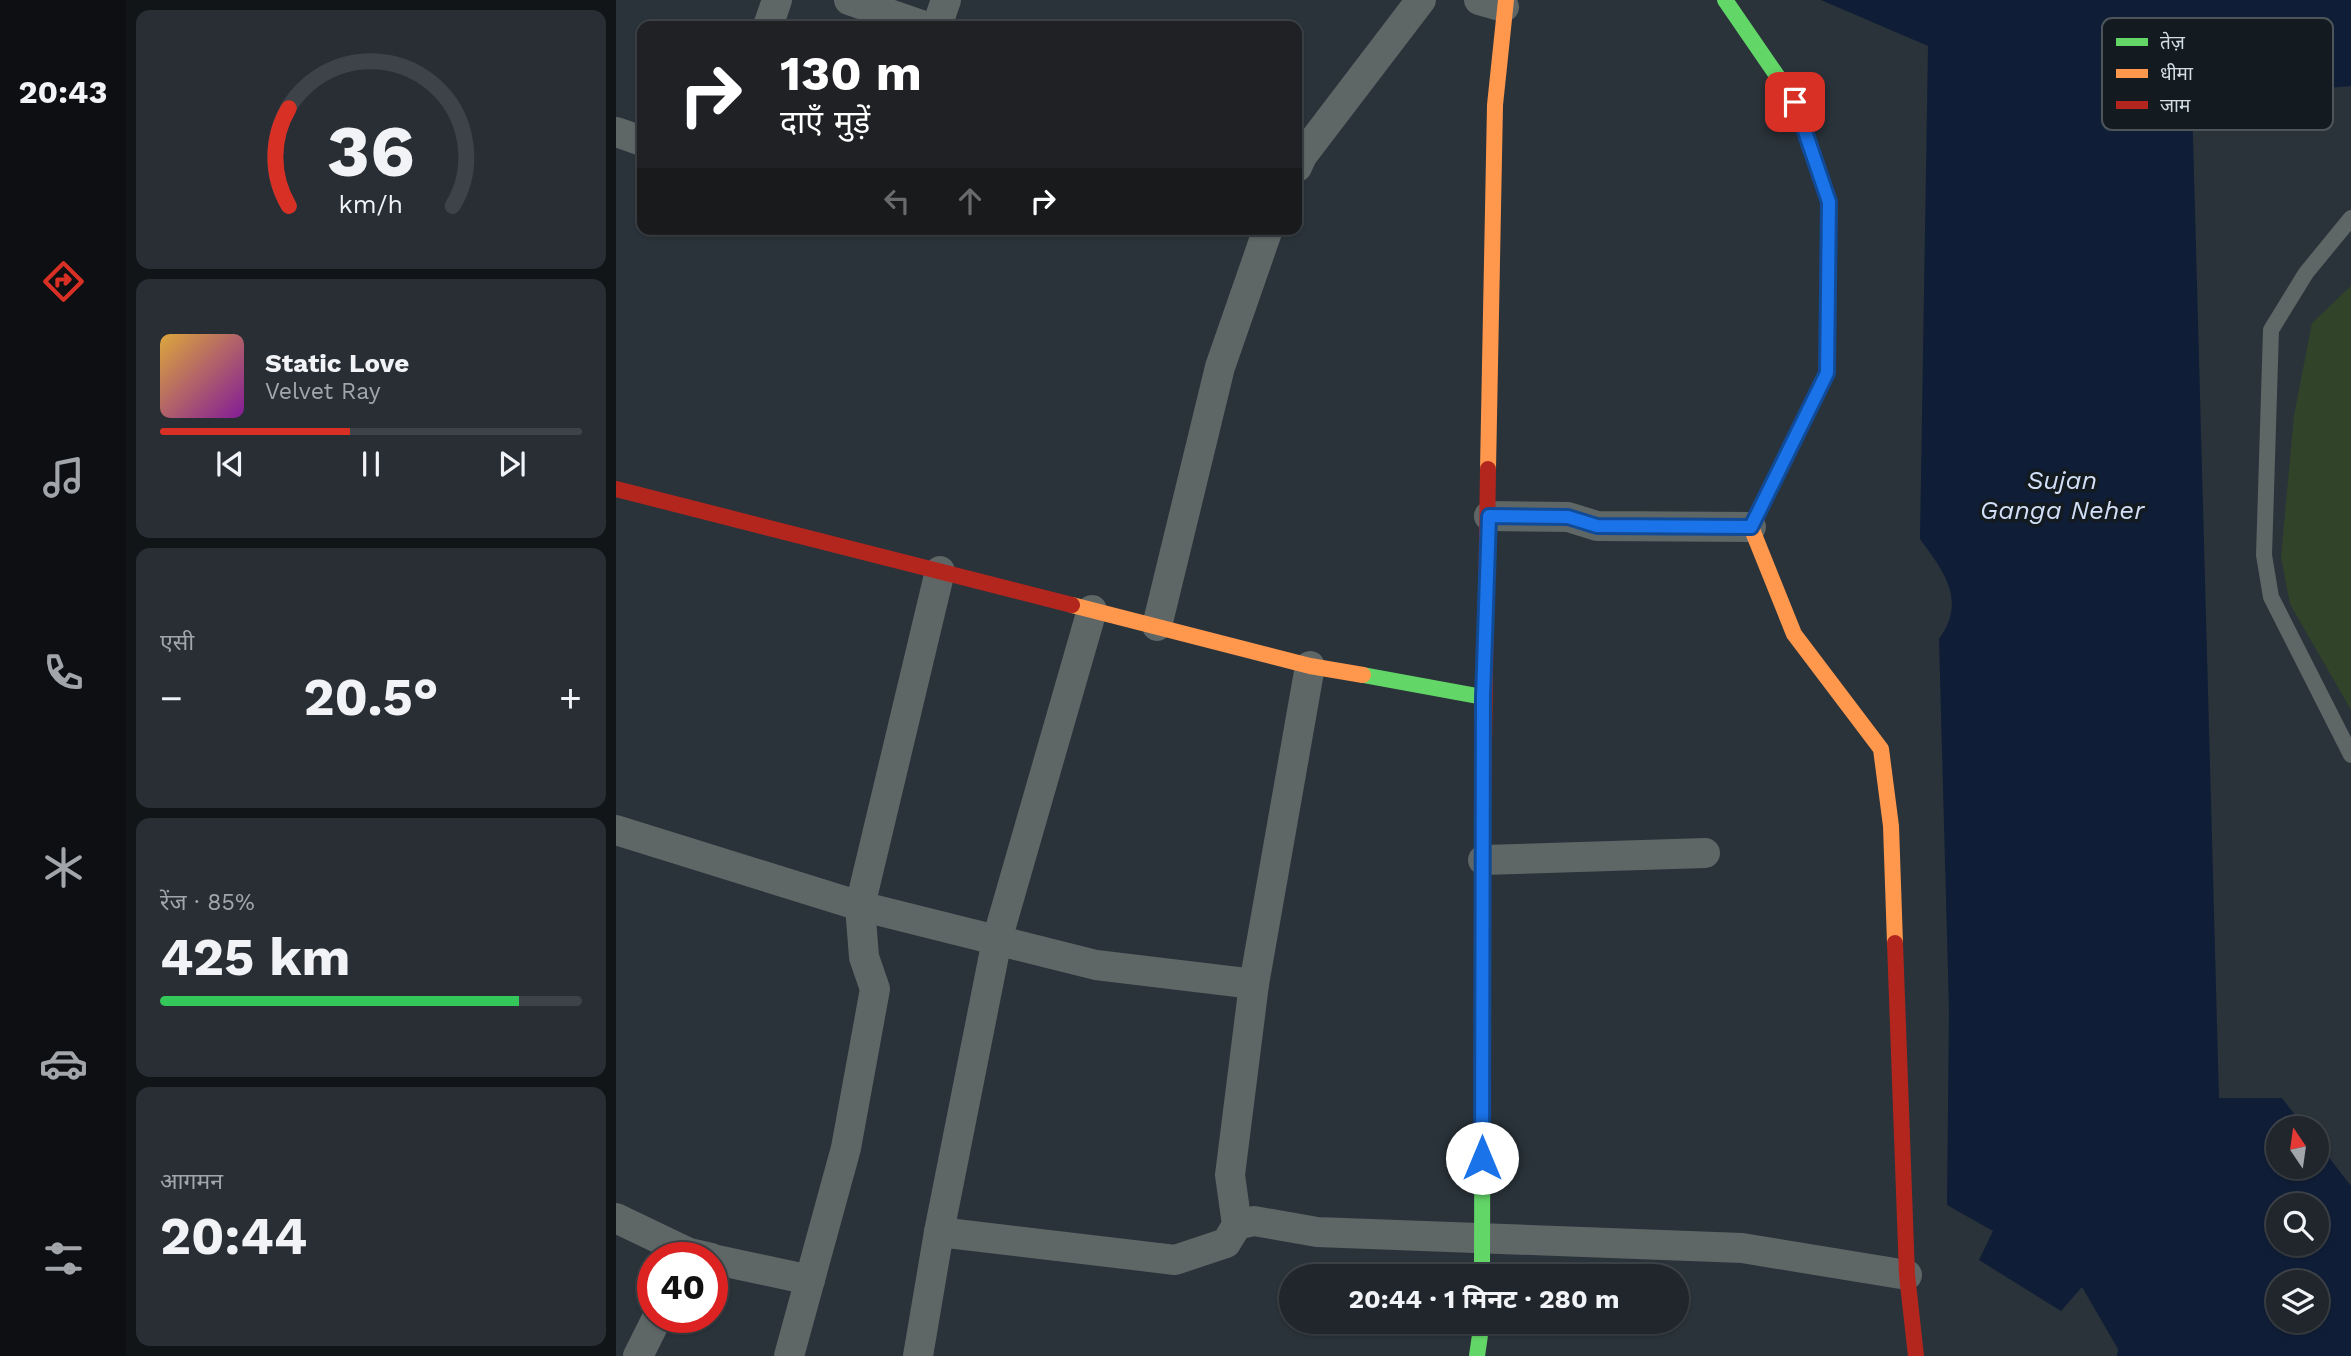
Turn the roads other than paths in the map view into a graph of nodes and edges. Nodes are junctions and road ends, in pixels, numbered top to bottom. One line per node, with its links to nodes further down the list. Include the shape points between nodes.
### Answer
1 (777, 0): 7 (street)
2 (849, 0): 8 (street)
3 (946, 0): 9 (street)
4 (1421, 0): 12 (street)
5 (1724, 0): 17 (street, via 1795,102 1829,202 1827,373)
6 (1496, 3): 16 (street)
7 (770, 21)
8 (910, 21)
9 (939, 21)
10 (616, 132): 11 (street)
11 (637, 139)
12 (1302, 156)
13 (2351, 218): 23 (lane, via 2306,273 2271,330 2264,555 2271,597)
14 (1266, 235): 20 (street, via 1220,367)
15 (616, 489): 18 (street)
16 (1489, 516): 17 (street, via 1568,517 1597,526); 22 (street)
17 (1751, 527): 37 (street, via 1794,634 1881,749 1891,826)
18 (940, 571): 19 (street); 27 (street)
19 (1092, 610): 20 (street); 28 (street)
20 (1157, 626): 21 (street)
21 (1310, 666): 22 (street); 29 (street)
22 (1483, 697): 26 (street)
23 (2351, 755)
24 (616, 830): 27 (street)
25 (1705, 853): 26 (street)
26 (1483, 860): 33 (street)
27 (860, 906): 28 (street); 38 (street, via 863,957 875,989 846,1148)
28 (996, 940): 29 (street, via 1096,965); 32 (street)
29 (1254, 984): 31 (street, via 1230,1175)
30 (616, 1218): 34 (street)
31 (1237, 1225): 32 (street, via 1226,1243 1175,1260); 33 (street, via 1254,1221 1317,1232)
32 (939, 1231): 43 (street)
33 (1482, 1239): 36 (street); 37 (street, via 1742,1248)
34 (668, 1242)
35 (728, 1263): 38 (street)
36 (1482, 1264)
37 (1906, 1275): 45 (street)
38 (810, 1280): 42 (street)
39 (650, 1333): 41 (street)
40 (1480, 1334): 44 (street)
41 (638, 1356)
42 (789, 1356)
43 (918, 1356)
44 (1477, 1356)
45 (1916, 1356)

